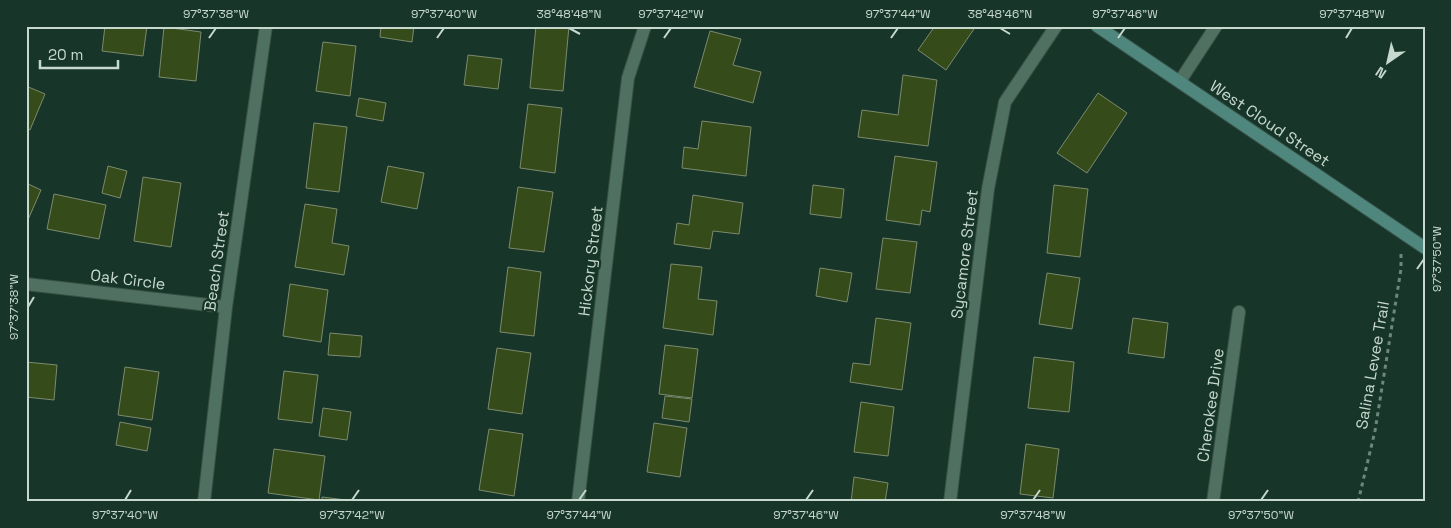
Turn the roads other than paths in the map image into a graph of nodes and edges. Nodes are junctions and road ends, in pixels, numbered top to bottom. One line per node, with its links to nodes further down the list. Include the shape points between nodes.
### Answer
1 (266, 26): 9 (street, Beach Street)
2 (646, 26): 12 (street, Hickory Street, via 628,78)
3 (1056, 26): 13 (street, Sycamore Street, via 1005,102 988,189)
4 (1097, 26): 6 (main road, West Cloud Street)
5 (1216, 26): 6 (street)
6 (1180, 81): 7 (main road, West Cloud Street)
7 (1425, 248)
8 (26, 284): 9 (street, Oak Circle)
9 (226, 307): 11 (street, Beach Street)
10 (1239, 312): 14 (street, Cherokee Drive)
11 (204, 502)
12 (578, 502)
13 (950, 502)
14 (1213, 502)

